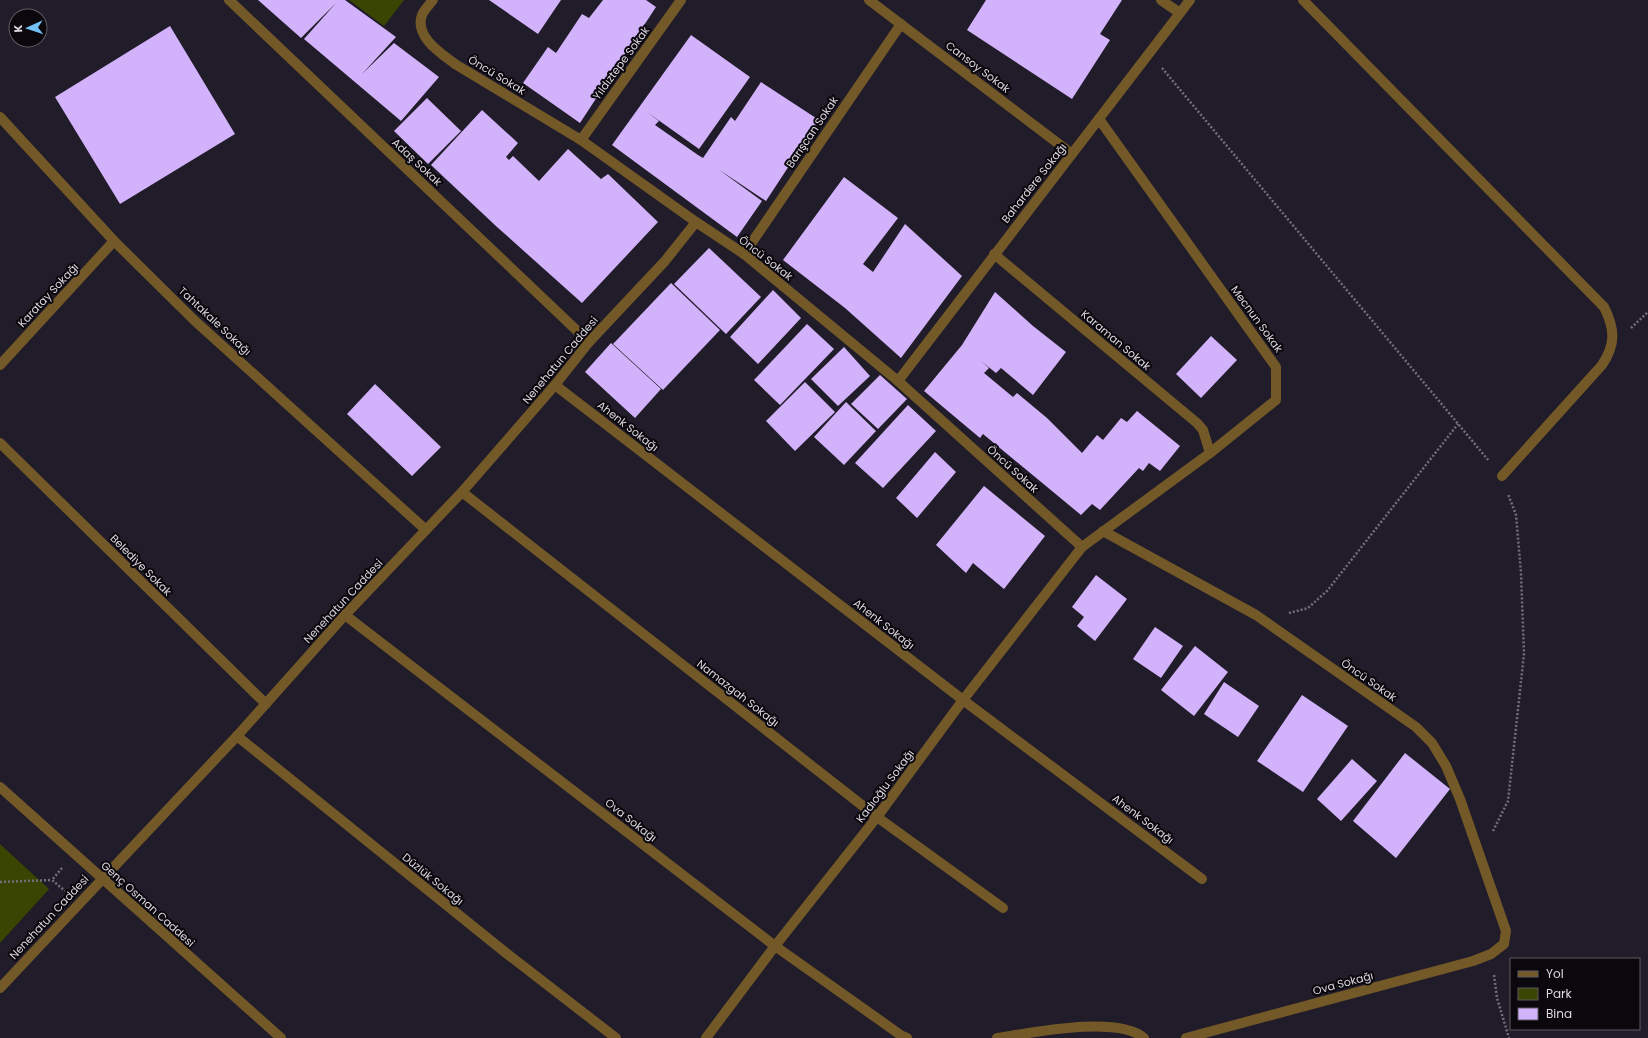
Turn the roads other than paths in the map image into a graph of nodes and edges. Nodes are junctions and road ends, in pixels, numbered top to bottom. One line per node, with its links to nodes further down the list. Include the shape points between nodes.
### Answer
1 (229, 0): 18 (street, Adaş Sokak)
2 (432, 0): 12 (street, Öncü Sokak, via 422,15 421,24 423,32 436,50)
3 (681, 0): 12 (street, Yıldıztepe Sokak)
4 (869, 0): 9 (street, Cansoy Sokak)
5 (1162, 0): 8 (street)
6 (1190, 0): 8 (street, Bahardere Sokağı)
7 (1303, 0): 24 (street, via 1604,307 1610,319 1612,344 1602,365)
8 (1180, 13): 11 (street, Bahardere Sokağı)
9 (901, 24): 13 (street, Cansoy Sokak); 16 (street, Barışcan Sokak)
10 (0, 117): 15 (street, Tahtakale Sokağı)
11 (1099, 119): 13 (street, Bahardere Sokağı); 23 (street, Mecnun Sokak, via 1276,367 1276,400)
12 (581, 140): 14 (street, Öncü Sokak)
13 (1072, 154): 17 (street, Bahardere Sokağı)
14 (696, 222): 16 (street, Öncü Sokak); 18 (street, Nenehatun Caddesi, via 665,261)
15 (114, 241): 19 (street, Karatay Sokağı); 26 (street, Tahtakale Sokağı, via 194,320)
16 (744, 254): 20 (street, Öncü Sokak)
17 (994, 254): 20 (street, Bahardere Sokağı); 23 (street, Karaman Sokak, via 1197,423 1203,430)
18 (589, 342): 21 (street, Nenehatun Caddesi)
19 (0, 365)
20 (898, 381): 28 (street, Öncü Sokak)
21 (555, 385): 25 (street, Nenehatun Caddesi); 30 (street, Ahenk Sokağı)
22 (0, 443): 31 (street, Belediye Sokak)
23 (1210, 453): 27 (street, Mecnun Sokak)
24 (1502, 476)
25 (462, 492): 26 (street, Nenehatun Caddesi); 34 (street, Namazgah Sokağı)
26 (426, 530): 29 (street, Nenehatun Caddesi)
27 (1103, 531): 28 (street, Mecnun Sokak); 38 (street, Öncü Sokak, via 1256,615 1416,727 1432,743 1446,766 1460,799 1506,931)
28 (1082, 548): 30 (street, Kadıoğlu Sokağı)
29 (345, 615): 31 (street, Nenehatun Caddesi); 39 (street, Ova Sokağı)
30 (963, 700): 34 (street, Kadıoğlu Sokağı); 36 (street, Ahenk Sokağı)
31 (266, 704): 32 (street, Nenehatun Caddesi)
32 (237, 736): 35 (street, Nenehatun Caddesi); 42 (street, Düzlük Sokağı, via 506,953)
33 (0, 787): 35 (street, Genç Osman Caddesi)
34 (877, 817): 37 (street, Namazgah Sokağı); 39 (street, Kadıoğlu Sokağı)
35 (102, 878): 40 (street, Nenehatun Caddesi); 41 (street, Genç Osman Caddesi)
36 (1202, 878)
37 (1003, 908)
38 (1504, 944): 47 (street, Ova Sokağı, via 1491,954 1465,963)
39 (775, 946): 43 (street, Kadıoğlu Sokağı); 44 (street, Ova Sokağı)
40 (0, 988)
41 (280, 1038)
42 (616, 1038)
43 (706, 1038)
44 (907, 1038)
45 (997, 1038): 46 (street, via 1088,1026 1117,1027 1139,1033)
46 (1144, 1038)
47 (1186, 1038)

